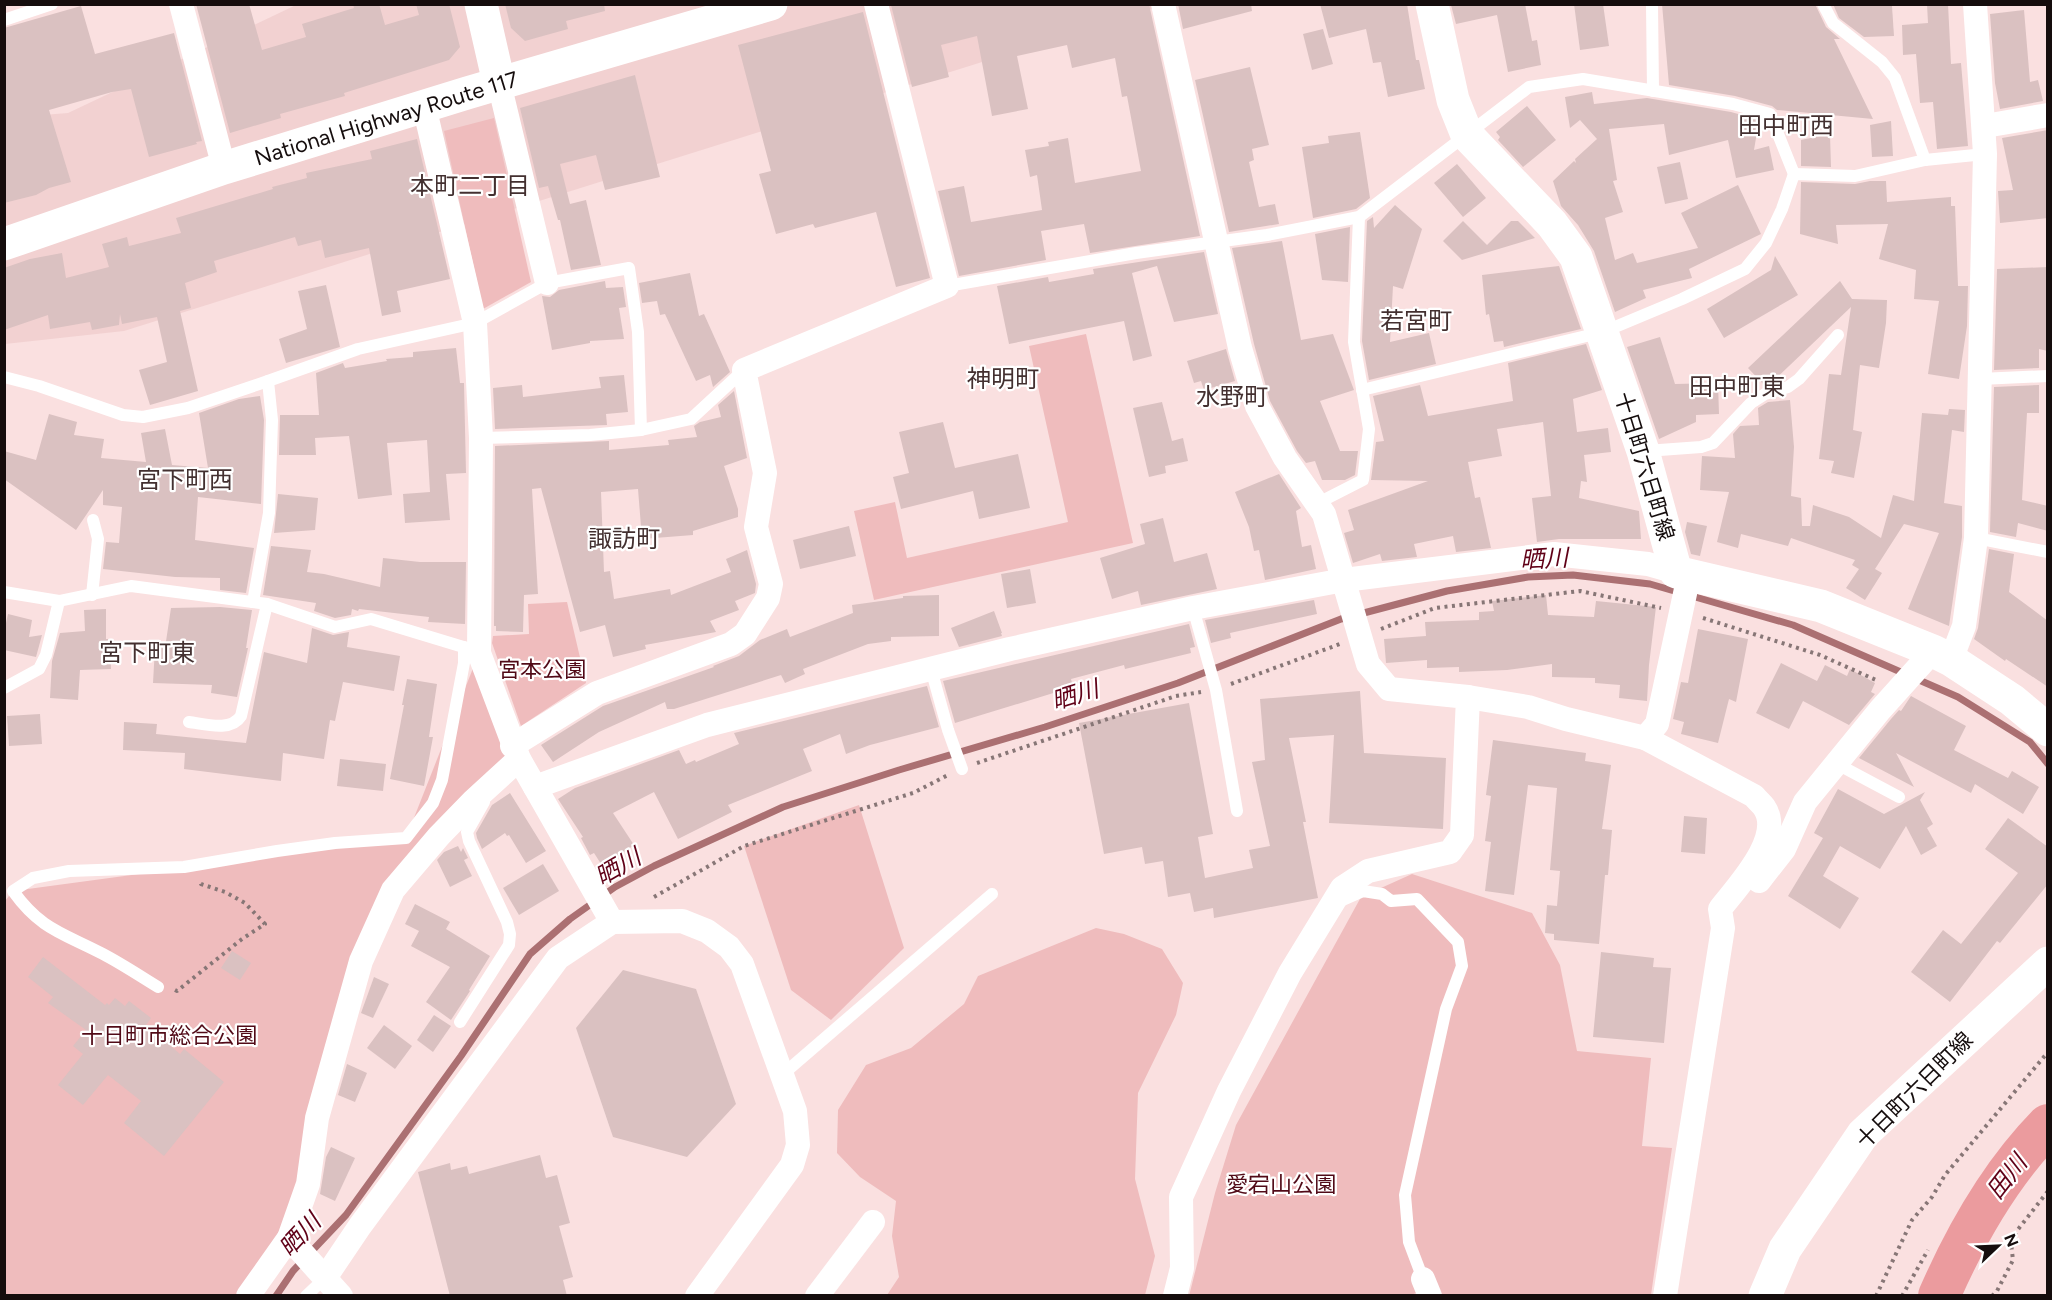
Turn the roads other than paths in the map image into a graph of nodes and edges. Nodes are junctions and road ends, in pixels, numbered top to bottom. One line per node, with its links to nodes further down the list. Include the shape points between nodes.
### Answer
1 (52, 4): 11 (lane)
2 (180, 4): 20 (street)
3 (481, 4): 12 (main road)
4 (771, 4): 12 (main road, National Highway Route 117)
5 (876, 4): 26 (street)
6 (1163, 4): 23 (street)
7 (1432, 4): 17 (main road, 十日町六日町線, via 1453,100)
8 (1652, 4): 13 (lane)
9 (1823, 4): 19 (lane, via 1833,23 1882,62 1895,78)
10 (1975, 4): 16 (street)
11 (4, 20)
12 (499, 83): 14 (main road, National Highway Route 117); 25 (street)
13 (1653, 91): 17 (lane, via 1583,79 1529,87); 21 (lane, via 1770,114)
14 (424, 106): 20 (main road, National Highway Route 117); 27 (street)
15 (2048, 115): 16 (street)
16 (1985, 126): 18 (street)
17 (1467, 135): 22 (lane); 28 (main road, 十日町六日町線, via 1552,224 1576,257)
18 (1985, 154): 19 (lane); 33 (street)
19 (1925, 160): 21 (lane, via 1855,176)
20 (224, 168): 24 (main road, National Highway Route 117)
21 (1794, 174): 28 (lane, via 1766,243 1745,268)
22 (1359, 217): 23 (lane); 35 (lane, via 1354,342)
23 (1216, 242): 26 (lane); 39 (street, via 1257,406 1285,458)
24 (4, 244)
25 (547, 283): 27 (lane); 36 (lane, via 628,268 638,332)
26 (947, 286): 30 (street)
27 (475, 323): 34 (lane, via 358,349); 37 (street)
28 (1603, 332): 35 (lane); 38 (main road, 十日町六日町線)
29 (1838, 335): 38 (lane, via 1798,379 1751,403 1713,443)
30 (744, 370): 36 (lane, via 691,419); 59 (street, via 765,472 756,527 771,584 768,598 745,634 731,644 597,693)
31 (2048, 376): 33 (lane)
32 (4, 377): 34 (lane, via 123,415 143,417 188,408)
33 (1980, 379): 41 (street)
34 (268, 381): 48 (lane, via 272,420 269,513)
35 (1362, 390): 39 (lane, via 1369,429 1363,480)
36 (641, 430): 37 (lane)
37 (481, 438): 51 (street)
38 (1642, 451): 43 (main road, 十日町六日町線)
39 (1318, 503): 44 (street)
40 (93, 520): 46 (lane, via 98,539)
41 (1976, 538): 42 (lane); 52 (street, via 1965,626)
42 (2048, 552)
43 (1683, 573): 44 (street, via 1648,564 1554,554); 52 (main road, via 1821,606); 58 (street, via 1681,612 1657,724)
44 (1347, 589): 50 (street); 55 (street, via 1368,664 1389,688)
45 (4, 592): 47 (lane)
46 (92, 596): 47 (lane); 48 (lane, via 131,586)
47 (58, 601): 54 (lane, via 39,669)
48 (253, 602): 49 (lane)
49 (267, 604): 51 (lane, via 335,627 371,619); 56 (lane, via 242,716 229,725)
50 (1193, 608): 53 (street); 65 (lane, via 1216,690)
51 (472, 650): 59 (street); 71 (lane, via 464,663 442,780 433,802 406,838 324,845 196,865 69,871 33,878 13,891 26,909 49,928 104,954)
52 (1942, 655): 57 (main road, via 2012,700); 60 (street, via 1897,690)
53 (932, 669): 61 (lane); 63 (street, via 707,725)
54 (4, 688)
55 (1468, 697): 58 (street, via 1528,707); 67 (street, via 1462,835 1450,852 1368,871 1342,888)
56 (189, 722)
57 (2048, 730)
58 (1645, 738): 69 (street, via 1754,796 1765,808 1769,825 1763,852 1720,909)
59 (516, 752): 62 (street); 63 (street)
60 (1838, 764): 64 (lane); 69 (street, via 1805,802 1784,849)
61 (962, 769)
62 (495, 781): 72 (lane, via 467,832 507,922 509,945); 75 (street, via 439,836 393,890 360,961 316,1118 308,1184)
63 (535, 788): 68 (street)
64 (1899, 797)
65 (1237, 811)
66 (992, 894): 73 (lane)
67 (1333, 903): 77 (lane, via 1363,891 1382,894 1391,901 1417,898 1458,942 1462,966 1446,1009 1405,1195 1409,1242); 82 (street, via 1290,973 1229,1090 1181,1197 1182,1268)
68 (609, 916): 73 (street, via 682,921 707,931 729,947 742,964); 76 (street, via 558,958 360,1226)
69 (1723, 928): 83 (street)
70 (2048, 963): 84 (main road, 十日町六日町線, via 1863,1134 1785,1249)
71 (158, 987)
72 (460, 1022)
73 (782, 1075): 80 (street, via 795,1112 798,1144 792,1164)
74 (873, 1222): 81 (street)
75 (289, 1238): 76 (street); 78 (street)
76 (333, 1287): 79 (lane)
77 (1423, 1290)
78 (248, 1296)
79 (306, 1296)
80 (697, 1296)
81 (817, 1296)
82 (1175, 1296)
83 (1665, 1296)
84 (1765, 1296)

